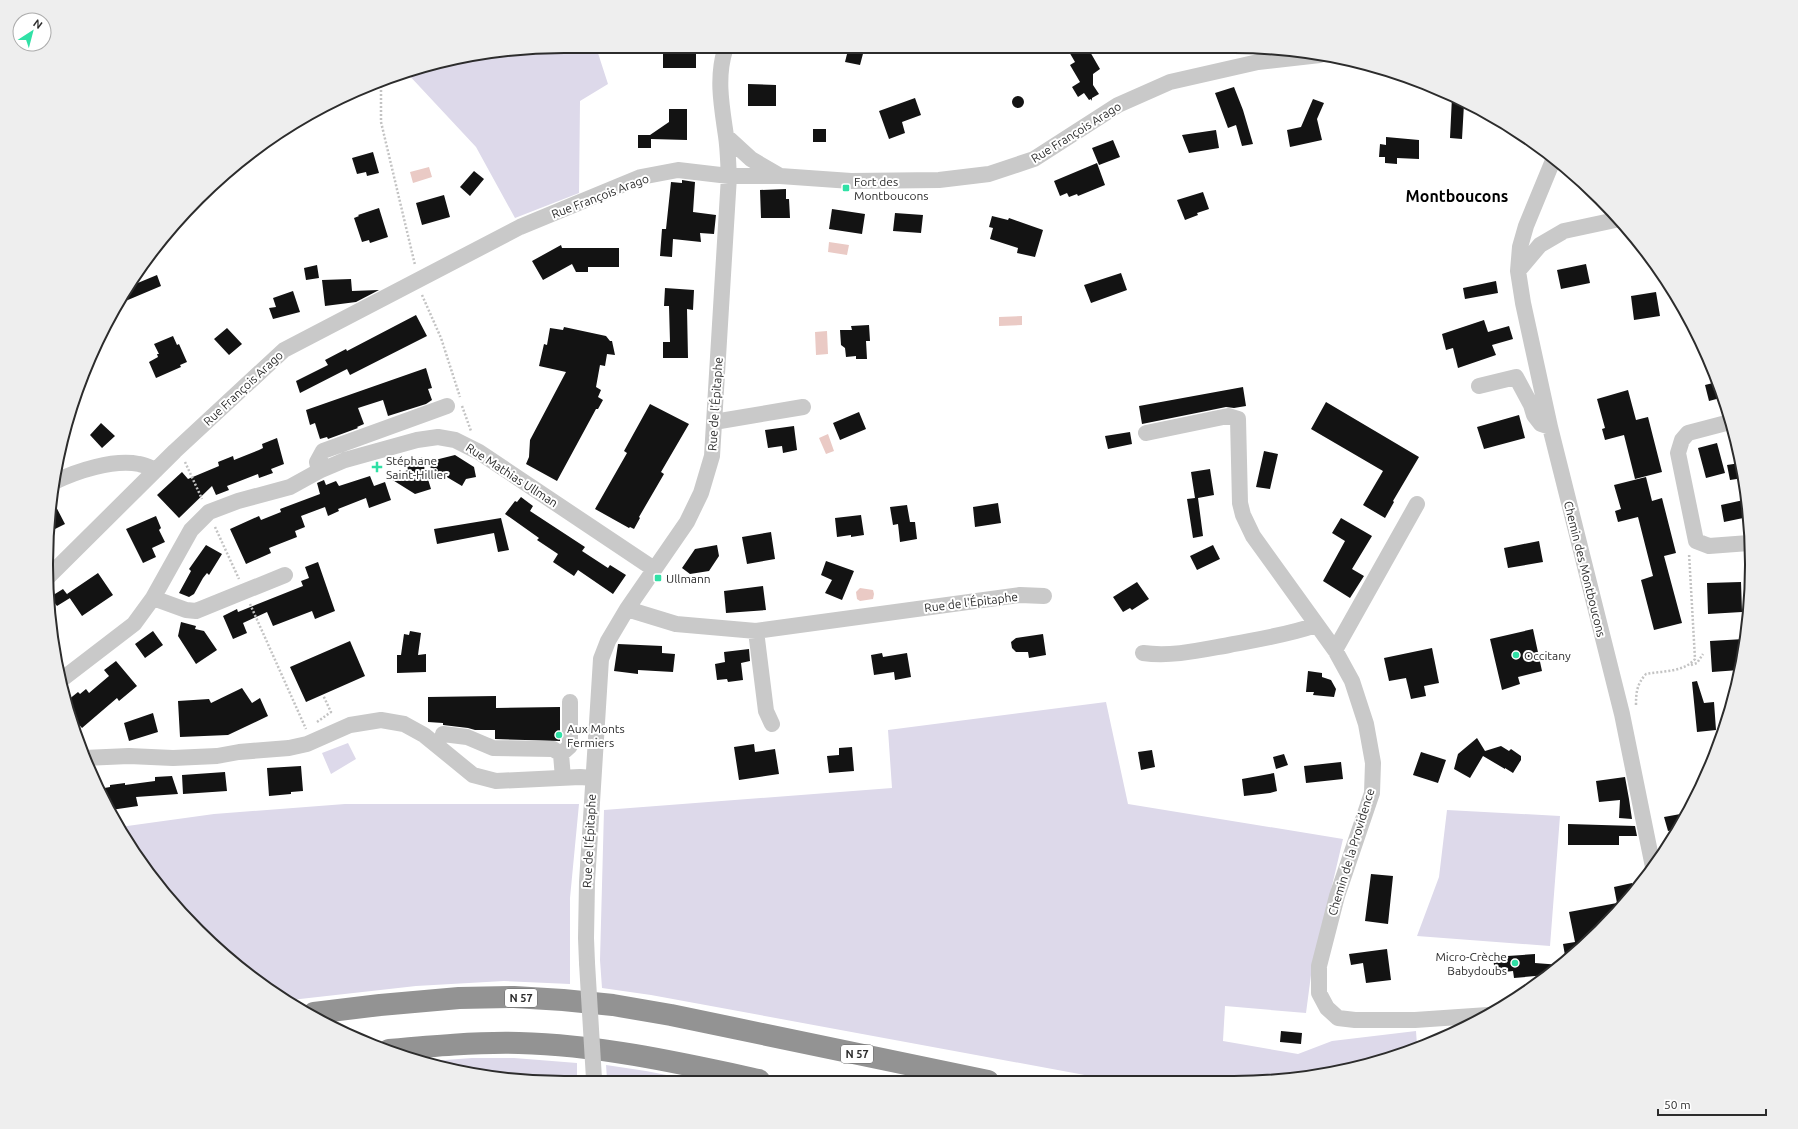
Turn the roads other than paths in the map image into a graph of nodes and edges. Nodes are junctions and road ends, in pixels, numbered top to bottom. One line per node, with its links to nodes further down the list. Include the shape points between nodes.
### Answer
1 (723, 53): 3 (street, Rue de l'Épitaphe, via 720,65 721,96)
2 (1301, 57): 6 (street, Rue François Arago, via 1258,62 1170,82 1118,105 1034,159 989,174 939,180 851,181)
3 (727, 137): 5 (street, Rue de l'Épitaphe); 6 (street, via 751,159)
4 (1551, 164): 8 (street, Chemin des Montboucons, via 1526,226 1520,247)
5 (728, 176): 6 (street, Rue François Arago); 12 (street, Rue de l'Épitaphe); 16 (street, Rue François Arago, via 678,170 641,177 520,227 267,357)
6 (780, 176)
7 (1612, 221): 8 (street, via 1564,231 1540,245)
8 (1518, 270): 14 (street, Chemin des Montboucons)
9 (1478, 386): 14 (street, via 1516,377 1534,415 1541,424)
10 (447, 406): 17 (street, via 323,451 317,462)
11 (803, 406): 12 (street)
12 (714, 422): 21 (street, Rue de l'Épitaphe, via 712,456 701,493 687,522)
13 (1725, 423): 20 (street, via 1688,433 1682,440 1678,453 1696,541 1709,546)
14 (1550, 427): 39 (street, Chemin des Montboucons, via 1622,714)
15 (1146, 433): 27 (street, Chemin de la Providence, via 1228,416 1238,419 1240,503 1243,515 1253,536)
16 (156, 470): 18 (street, via 139,464 122,463 73,473); 22 (street, Rue François Arago)
17 (319, 471): 21 (street, Rue Mathias Ullman, via 345,460 417,440 438,436 455,440); 25 (street, Rue Mathias Ullman, via 290,487 238,500 209,512 191,530)
18 (60, 479)
19 (1417, 504): 29 (street)
20 (1744, 543)
21 (654, 569): 26 (street, Rue de l'Épitaphe)
22 (53, 572)
23 (285, 575): 25 (street, via 196,610 186,610)
24 (1044, 596): 28 (street, Rue de l'Épitaphe, via 1020,595)
25 (153, 598): 31 (street, Rue Mathias Ullman, via 134,624)
26 (627, 609): 28 (street, Rue de l'Épitaphe, via 676,624); 38 (street, Rue de l'Épitaphe, via 608,641 601,659)
27 (1316, 625): 29 (street, Chemin de la Providence); 30 (street, via 1293,633 1187,652 1157,655)
28 (756, 631): 33 (street, via 766,710)
29 (1335, 650): 41 (street, Chemin de la Providence, via 1352,681 1366,724 1373,763 1372,793 1337,896 1318,966 1319,993 1327,1008 1338,1018 1415,1020)
30 (1143, 653)
31 (66, 676)
32 (570, 702): 35 (street, via 570,746)
33 (772, 724)
34 (443, 734): 35 (street, via 467,738 493,748 553,749)
35 (561, 754): 37 (street)
36 (91, 758): 37 (street, via 217,756 289,748 312,742 350,725 381,720 404,724 424,735 473,775 496,781)
37 (563, 778): 38 (street)
38 (593, 778): 43 (street, Rue de l'Épitaphe, bridge, via 586,938)
39 (1651, 859)
40 (319, 1012): 45 (highway, N 57, via 459,998 514,997 563,1000 671,1015)
41 (1473, 1016)
42 (400, 1049): 44 (highway, via 520,1043 575,1047 645,1056)
43 (594, 1076)
44 (740, 1076)
45 (964, 1076)

